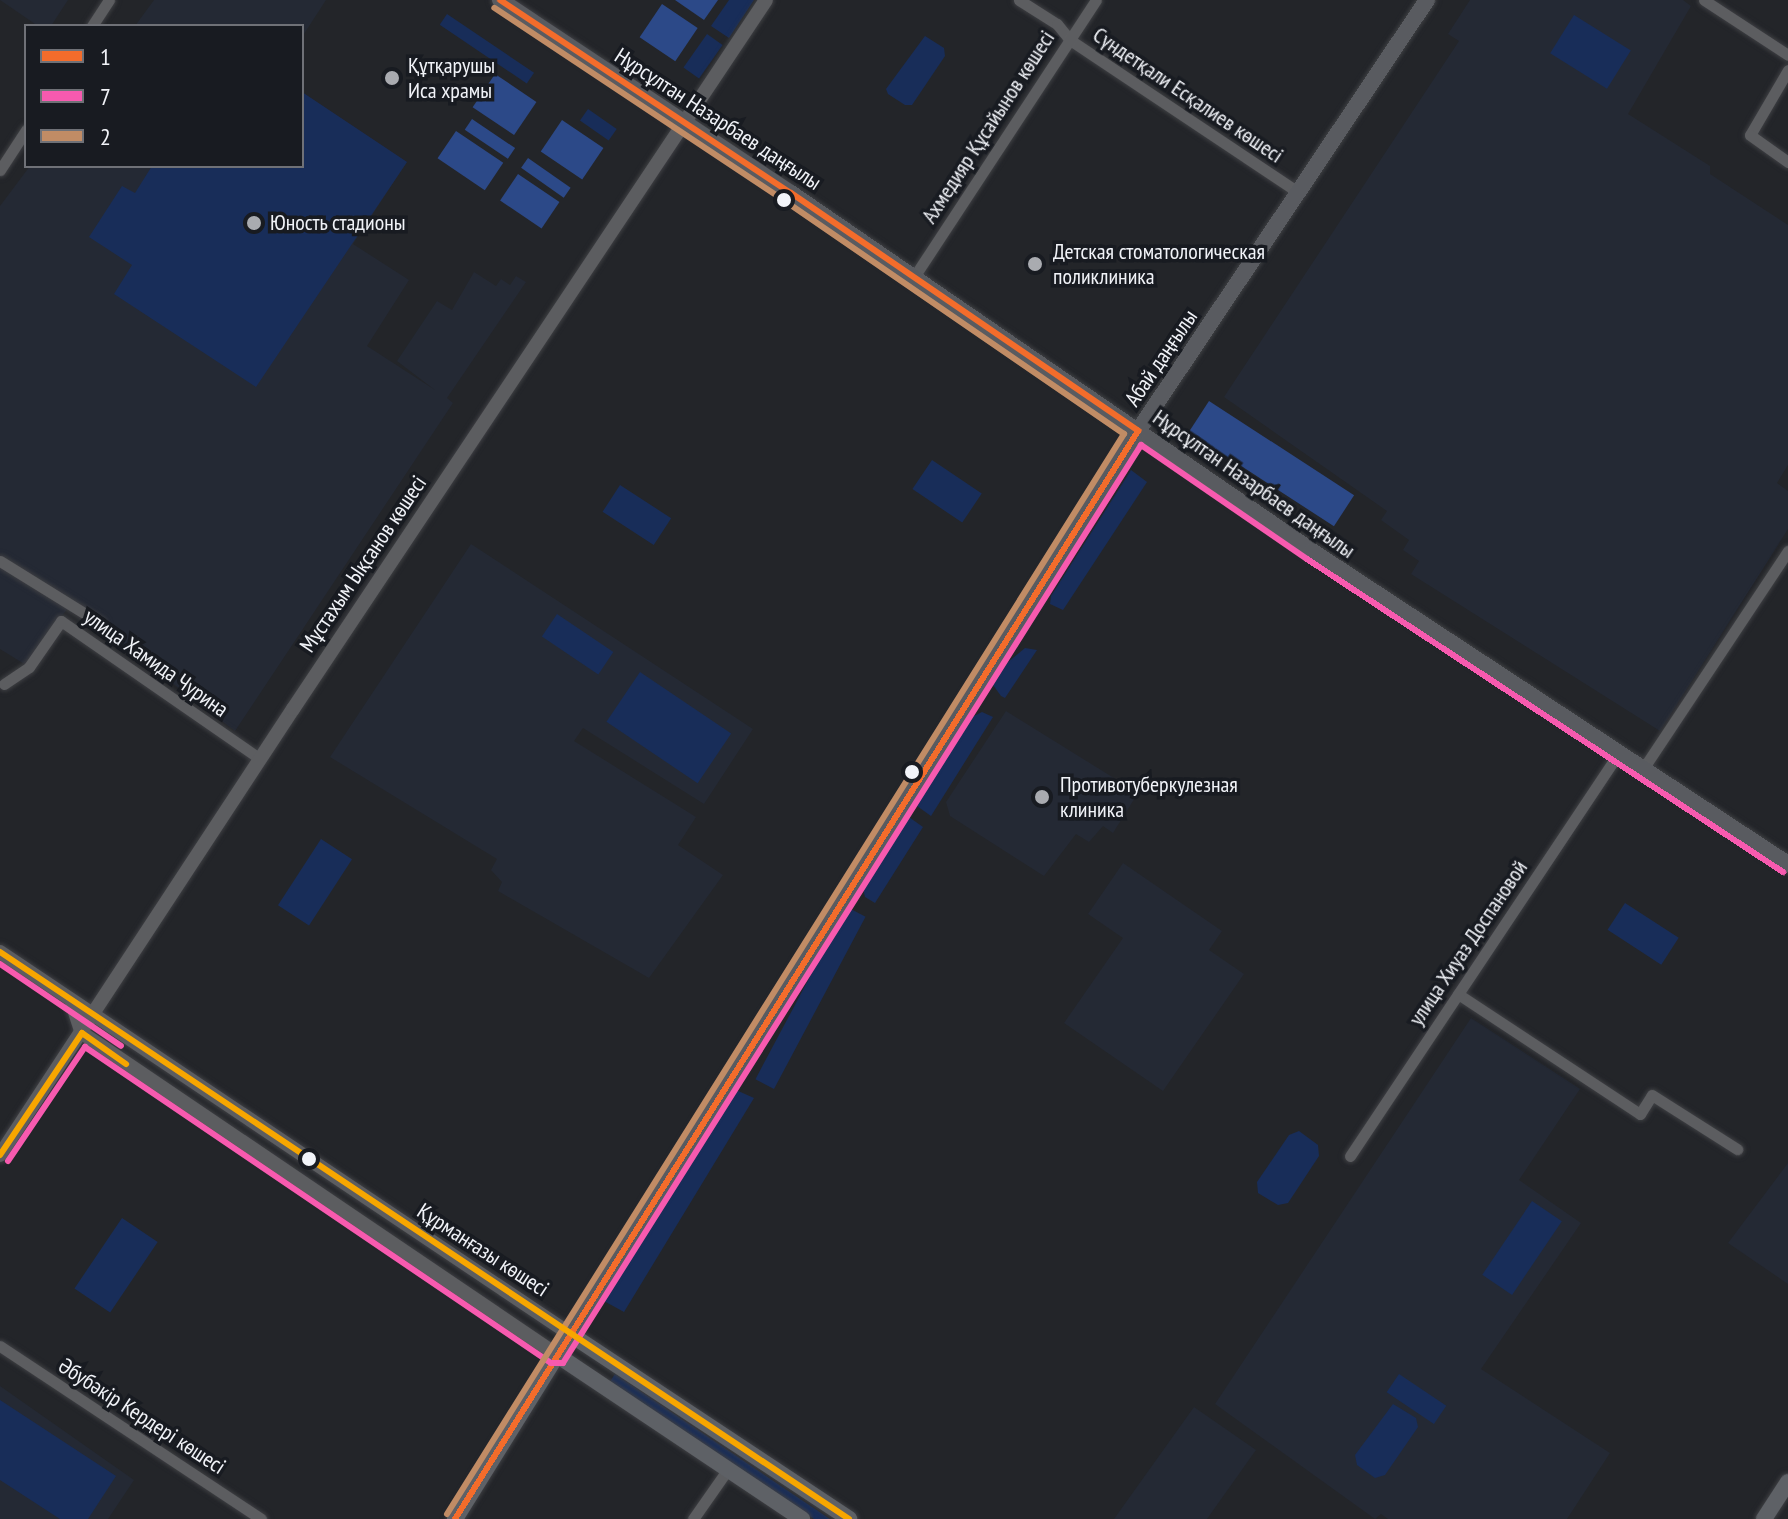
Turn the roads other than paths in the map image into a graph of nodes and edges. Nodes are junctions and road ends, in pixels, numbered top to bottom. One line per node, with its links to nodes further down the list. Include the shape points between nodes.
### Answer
1 (109, 0): 8 (street)
2 (500, 0): 12 (main road, Нұрсұлтан Назарбаев даңғылы)
3 (766, 0): 12 (street, Мұстахым Ықсанов көшесі)
4 (1019, 0): 9 (street, Сүндетқали Есқалиев көшесі, via 1057,24)
5 (1096, 0): 9 (street, Ахмедияр Құсайынов көшесі)
6 (1427, 0): 16 (main road, Абай даңғылы)
7 (1704, 0): 10 (street)
8 (93, 24)
9 (1070, 40): 16 (street, Сүндетқали Есқалиев көшесі); 17 (street, Ахмедияр Құсайынов көшесі)
10 (1788, 55)
11 (1788, 70): 14 (street, via 1750,135)
12 (684, 124): 17 (main road, Нұрсұлтан Назарбаев даңғылы); 24 (street, Мұстахым Ықсанов көшесі)
13 (24, 133): 15 (street)
14 (1788, 162)
15 (0, 170)
16 (1298, 192): 18 (main road, Абай даңғылы)
17 (914, 277): 18 (main road, Нұрсұлтан Назарбаев даңғылы)
18 (1138, 431): 23 (main road, Нұрсұлтан Назарбаев даңғылы); 35 (main road, Абай даңғылы)
19 (1788, 551): 25 (street)
20 (0, 561): 21 (street, улица Хамида Чурина)
21 (100, 623)
22 (4, 684): 24 (street, улица Хамида Чурина, via 29,667 61,621)
23 (1619, 753): 25 (main road, Нұрсұлтан Назарбаев даңғылы); 28 (street, улица Хиуаз Доспановой)
24 (260, 759): 30 (street, Мұстахым Ықсанов көшесі)
25 (1643, 769): 26 (main road, Нұрсұлтан Назарбаев даңғылы)
26 (1788, 864)
27 (0, 952): 29 (street, Құрманғазы көшесі)
28 (1458, 994): 32 (street, via 1640,1114 1652,1095); 34 (street, улица Хиуаз Доспановой)
29 (72, 1003): 30 (street, Құрманғазы көшесі); 31 (street)
30 (94, 1015): 31 (street, Мұстахым Ықсанов көшесі); 35 (street, Құрманғазы көшесі)
31 (82, 1033): 33 (street, Мұстахым Ықсанов көшесі); 37 (street)
32 (1737, 1149)
33 (0, 1155)
34 (1350, 1156)
35 (570, 1334): 37 (main road, Абай даңғылы); 44 (main road, Құрманғазы көшесі)
36 (0, 1346): 40 (street, Әбубәкір Кердері көшесі)
37 (557, 1355): 38 (main road); 41 (main road, Абай даңғылы)
38 (728, 1469): 42 (street); 43 (main road)
39 (1788, 1482): 45 (main road)
40 (261, 1519)
41 (455, 1519)
42 (693, 1519)
43 (802, 1519)
44 (849, 1519)
45 (1764, 1519)

